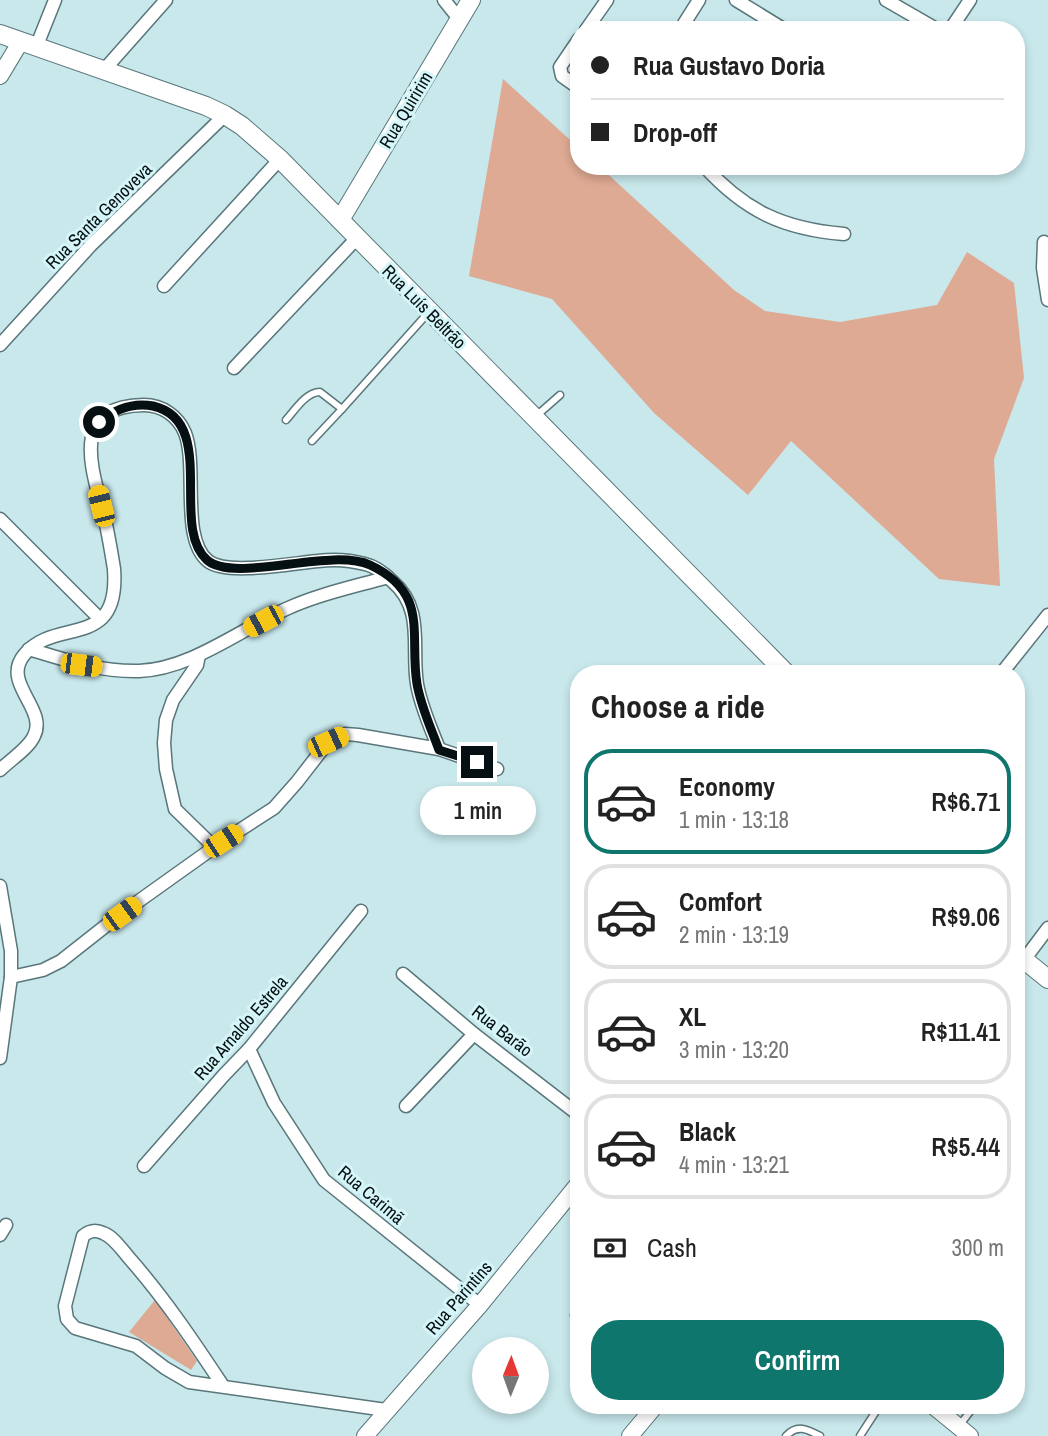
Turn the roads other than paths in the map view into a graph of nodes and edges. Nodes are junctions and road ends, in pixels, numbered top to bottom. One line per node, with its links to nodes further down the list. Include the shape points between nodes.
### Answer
1 (55, 0): 17 (street)
2 (166, 0): 19 (street)
3 (444, 0): 10 (street)
4 (471, 0): 10 (main road, Rua Quiririm)
5 (607, 0): 11 (street)
6 (699, 0): 12 (street)
7 (736, 0): 13 (street)
8 (886, 0): 14 (street)
9 (970, 0): 15 (street)
10 (460, 20): 25 (main road, Rua Quiririm)
11 (592, 21)
12 (686, 21)
13 (767, 21)
14 (922, 21)
15 (956, 21)
16 (0, 34): 17 (main road, Rua Luís Beltrão)
17 (29, 43): 19 (main road, Rua Luís Beltrão); 20 (street)
18 (570, 52): 21 (street, via 560,67)
19 (104, 70): 22 (main road, Rua Luís Beltrão)
20 (0, 76)
21 (570, 82)
22 (225, 115): 23 (main road, Rua Luís Beltrão); 33 (street, Rua Santa Genoveva, via 91,245)
23 (280, 159): 25 (main road, Rua Luís Beltrão); 30 (street)
24 (713, 175): 26 (street, via 738,200 771,219)
25 (340, 220): 27 (main road, Rua Luís Beltrão)
26 (844, 234)
27 (357, 238): 32 (main road, Rua Luís Beltrão); 34 (street)
28 (1046, 239): 29 (street); 31 (street, via 1043,268)
29 (1032, 258)
30 (164, 286)
31 (1048, 300)
32 (429, 312): 36 (lane); 37 (main road, Rua Luís Beltrão)
33 (0, 345)
34 (234, 368)
35 (560, 395): 37 (lane)
36 (342, 409): 38 (lane, via 316,391); 39 (lane)
37 (534, 418): 46 (main road, Rua Luís Beltrão)
38 (286, 420)
39 (312, 441)
40 (0, 519): 43 (street)
41 (388, 577): 43 (street, via 368,564 338,560 257,568 209,562 196,539 185,434 177,419 163,409 132,405 110,413 92,433 90,464 107,527 116,588); 45 (street, via 320,595); 48 (street, via 413,611 417,680)
42 (1048, 615): 47 (street)
43 (100, 619): 44 (street)
44 (29, 649): 45 (street, via 81,665 140,671); 50 (street, via 20,660 18,674 19,686 36,716 35,735)
45 (199, 655): 51 (street, via 166,720 165,756 175,809)
46 (778, 665)
47 (1008, 665)
48 (439, 750): 49 (street); 51 (street, via 345,734 328,742 274,808)
49 (497, 769)
50 (0, 770)
51 (214, 848): 58 (street, via 61,961)
52 (0, 886): 58 (street)
53 (361, 911): 61 (street, Rua Arnaldo Estrela)
54 (1048, 928): 55 (street)
55 (1025, 954)
56 (1025, 965): 59 (main road)
57 (403, 974): 60 (street, Rua Barão)
58 (11, 977): 62 (street)
59 (1048, 979)
60 (474, 1034): 63 (street); 64 (street, Rua Barão)
61 (249, 1049): 65 (street, Rua Arnaldo Estrela); 67 (street, Rua Carimã, via 274,1102 324,1180)
62 (0, 1058)
63 (406, 1106)
64 (570, 1108)
65 (144, 1166)
66 (570, 1195): 67 (street, Rua Parintins)
67 (480, 1305): 69 (street, Rua Parintins)
68 (223, 1386): 68 (street, via 173,1311 112,1238 97,1231 83,1236 65,1306 75,1328 136,1346 189,1382); 69 (street)
69 (386, 1410): 75 (street, Rua Parintins)
70 (648, 1414): 76 (street)
71 (874, 1414): 79 (lane)
72 (943, 1414): 74 (street)
73 (971, 1414): 74 (lane)
74 (964, 1431)
75 (365, 1436)
76 (630, 1436)
77 (786, 1436): 78 (lane, via 801,1428)
78 (820, 1436)
79 (860, 1436)

